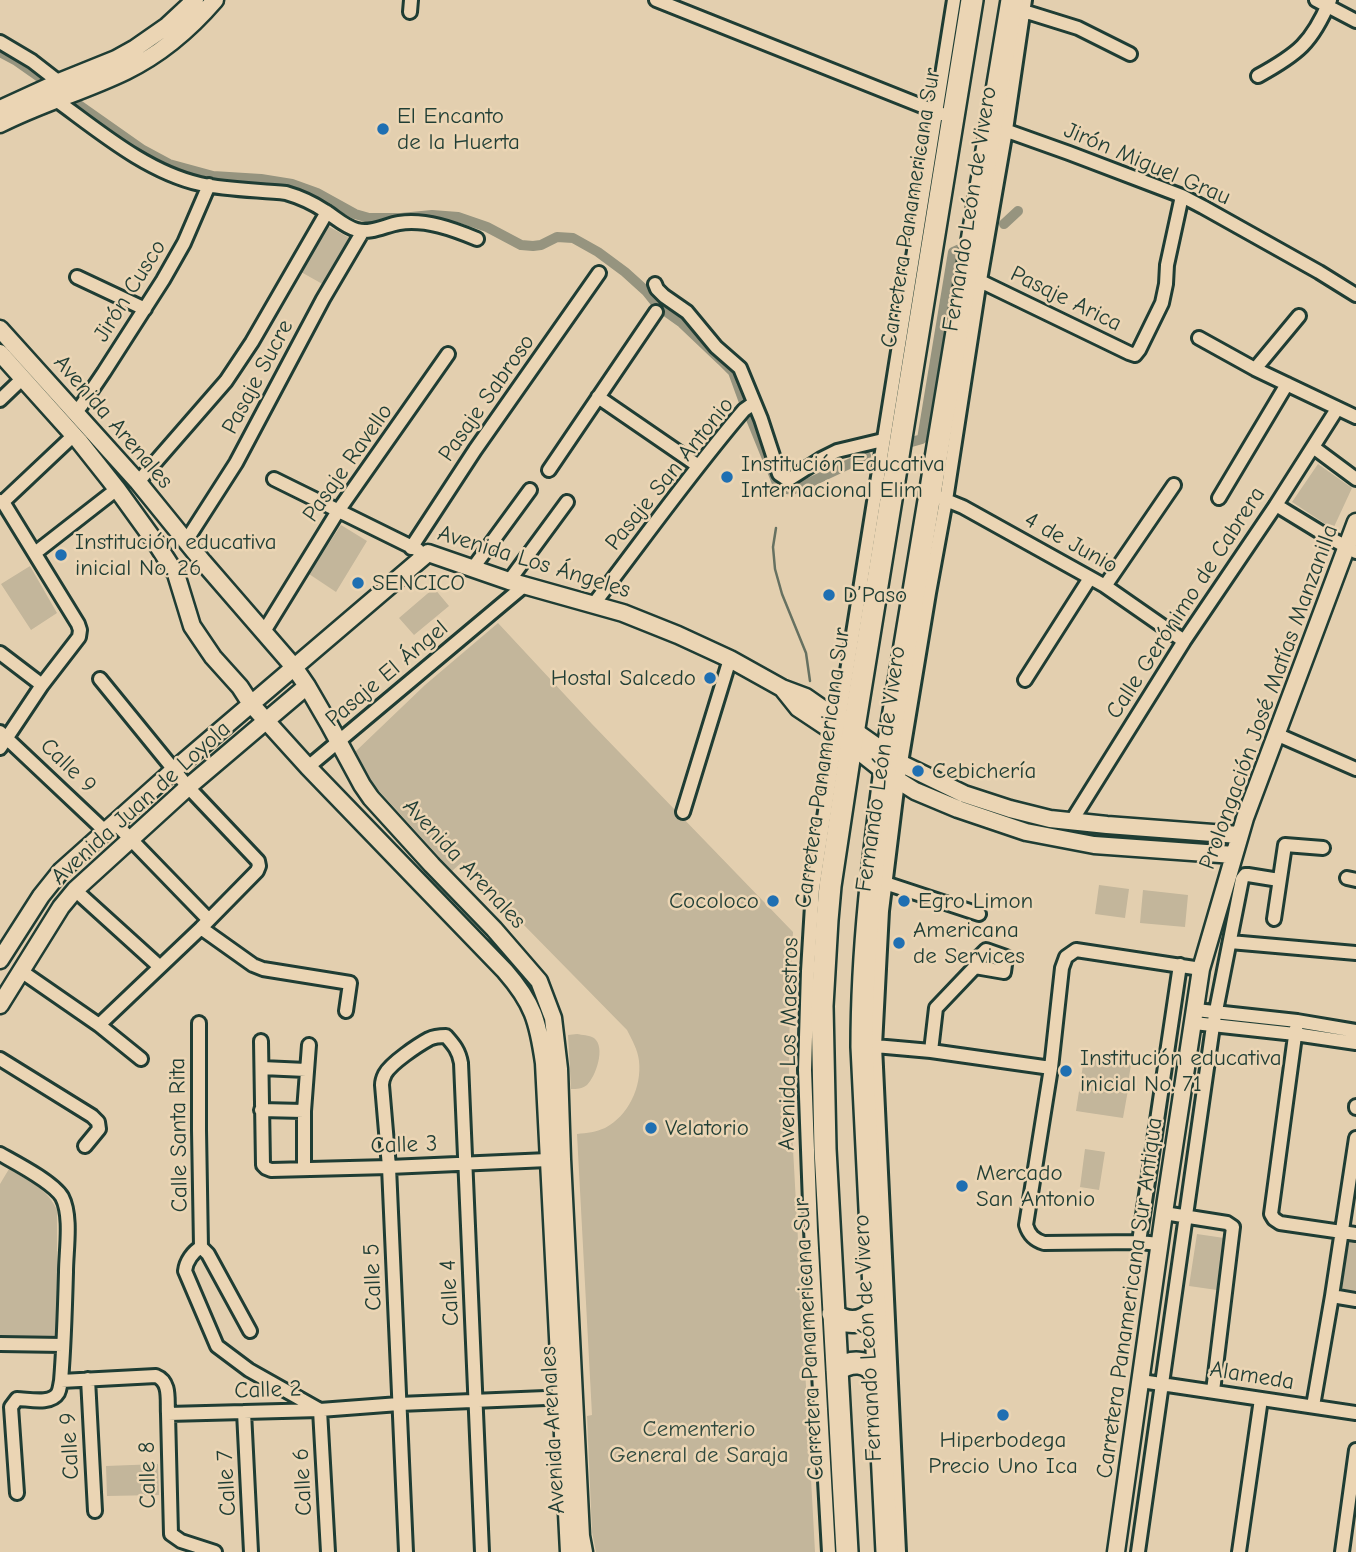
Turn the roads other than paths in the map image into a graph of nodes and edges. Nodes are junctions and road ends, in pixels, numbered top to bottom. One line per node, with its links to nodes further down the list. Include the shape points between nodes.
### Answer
1 (195, 0): 12 (street, via 134,49)
2 (215, 0): 13 (street, via 193,24 149,58)
3 (656, 0): 15 (street)
4 (954, 0): 15 (street)
5 (972, 0): 15 (highway, Carretera Panamericana Sur)
6 (1325, 2): 8 (street); 11 (street, via 1311,38)
7 (1017, 4): 10 (street); 17 (highway)
8 (1356, 21)
9 (0, 42): 12 (street)
10 (1130, 54)
11 (1258, 76)
12 (59, 82): 14 (street)
13 (56, 100): 16 (street); 18 (street, via 138,159)
14 (0, 109)
15 (944, 115): 45 (street); 45 (highway, Carretera Panamericana Sur, via 903,423)
16 (0, 124)
17 (998, 128): 19 (street, Jirón Miguel Grau); 24 (street, Fernando León de Vivero); 24 (highway, via 974,226)
18 (209, 185): 20 (street, via 286,193); 28 (street, Jirón Cusco, via 184,243)
19 (1182, 197): 24 (street, Pasaje Arica, via 1162,303 1135,355); 27 (street, Jirón Miguel Grau)
20 (327, 212): 21 (street); 51 (street, via 226,381)
21 (363, 231): 22 (street, via 417,222); 62 (street, Pasaje Sucre, via 236,463)
22 (477, 239)
23 (599, 273): 63 (street, Pasaje Sabroso)
24 (973, 275): 55 (highway)
25 (77, 277): 28 (street)
26 (655, 284): 40 (street, via 740,369)
27 (1356, 295)
28 (145, 309): 42 (street, Jirón Cusco)
29 (656, 312): 38 (street)
30 (1299, 316): 35 (street)
31 (0, 329): 42 (street, Avenida Arenales)
32 (1199, 338): 35 (street)
33 (0, 353): 36 (street, Avenida Arenales)
34 (448, 354): 60 (street, Pasaje Ravello)
35 (1255, 369): 37 (street)
36 (23, 378): 39 (street); 44 (street, Avenida Arenales)
37 (1287, 384): 41 (street); 56 (street)
38 (598, 397): 47 (street); 48 (street)
39 (0, 400)
40 (754, 403): 45 (street, via 779,474 788,480 837,451); 47 (street, Pasaje San Antonio)
41 (1337, 409): 43 (street); 46 (street, Calle Gerónimo de Cabrera)
42 (74, 411): 51 (street, Avenida Arenales)
43 (1356, 418)
44 (74, 435): 53 (street, Avenida Arenales); 57 (street)
45 (891, 445): 86 (highway, Carretera Panamericana Sur)
46 (1313, 447): 50 (street); 59 (street, Calle Gerónimo de Cabrera)
47 (697, 465): 74 (street, Pasaje San Antonio)
48 (549, 470)
49 (274, 479): 60 (street, Avenida Los Ángeles)
50 (1356, 479)
51 (138, 482): 62 (street, Avenida Arenales)
52 (1174, 485): 73 (street)
53 (117, 489): 65 (street); 69 (street, Avenida Arenales)
54 (530, 490): 68 (street)
55 (938, 497): 70 (street, 4 de Junio); 91 (highway)
56 (1219, 498)
57 (1, 501): 65 (street)
58 (567, 502): 71 (street)
59 (1276, 505): 64 (street); 76 (street, Calle Gerónimo de Cabrera)
60 (338, 511): 63 (street, Avenida Los Ángeles); 75 (street, Pasaje Ravello)
61 (1356, 522): 64 (street, Prolongación José Matías Manzanilla)
62 (186, 541): 67 (street, Avenida Arenales)
63 (411, 548): 66 (street, Avenida Los Ángeles)
64 (1351, 549): 87 (street, Prolongación José Matías Manzanilla)
65 (35, 553): 82 (street, via 80,630)
66 (428, 553): 68 (street, Avenida Los Ángeles); 79 (street, Avenida Juan de Loyola)
67 (203, 562): 69 (street); 75 (street, Avenida Arenales)
68 (473, 568): 71 (street, Avenida Los Ángeles)
69 (176, 574): 84 (street, Avenida Arenales, via 199,637)
70 (1090, 578): 73 (street, 4 de Junio); 81 (street)
71 (509, 581): 72 (street, Avenida Los Ángeles)
72 (526, 585): 74 (street, Avenida Los Ángeles); 89 (street, Pasaje El Ángel)
73 (1105, 586): 76 (street, 4 de Junio)
74 (593, 605): 78 (street, Avenida Los Ángeles, via 657,625)
75 (264, 633): 79 (street, Avenida Arenales)
76 (1184, 640): 97 (street, Calle Gerónimo de Cabrera)
77 (0, 653): 82 (street)
78 (730, 659): 86 (street, Avenida Los Ángeles, via 782,688 798,708); 96 (street)
79 (294, 667): 83 (street, Avenida Arenales); 84 (street, Avenida Juan de Loyola)
80 (100, 678): 92 (street)
81 (1025, 680)
82 (42, 685): 88 (street)
83 (307, 686): 85 (street, Avenida Juan de Loyola); 89 (street, Avenida Arenales)
84 (251, 704): 85 (street, Avenida Arenales); 92 (street, Avenida Juan de Loyola)
85 (266, 720): 90 (street, Avenida Arenales); 94 (street, Avenida Juan de Loyola)
86 (845, 733): 91 (street, Avenida Los Ángeles); 157 (highway, Carretera Panamericana Sur, via 821,1006); 187 (street, Avenida Los Maestros, via 814,889 805,1070)
87 (1276, 734): 93 (street); 99 (street, Prolongación José Matías Manzanilla)
88 (3, 739): 98 (street, Calle 9)
89 (338, 743): 90 (street, Pasaje El Ángel); 168 (street, Avenida Arenales, via 371,798 494,929 545,993 558,1056)
90 (308, 767): 142 (street, Avenida Arenales, via 528,1000 543,1056)
91 (893, 768): 95 (street, Avenida Los Ángeles, via 915,790); 104 (street, Fernando León de Vivero); 156 (highway, via 871,878 862,1016)
92 (174, 769): 94 (street); 98 (street, Avenida Juan de Loyola)
93 (1356, 769)
94 (188, 787): 100 (street, Avenida Juan de Loyola); 108 (street, via 259,866)
95 (961, 802): 97 (street); 102 (street, via 1026,832 1094,845)
96 (683, 813)
97 (1071, 822): 99 (street)
98 (110, 827): 100 (street, Calle 9); 111 (street, Avenida Juan de Loyola, via 51,883)
99 (1239, 835): 102 (street, Prolongación José Matías Manzanilla)
100 (131, 840): 105 (street, Avenida Juan de Loyola); 108 (street, Calle 9)
101 (1323, 848): 103 (street, via 1285,845)
102 (1234, 855): 115 (street, Prolongación José Matías Manzanilla)
103 (1279, 880): 107 (street); 109 (street, via 1245,875)
104 (884, 883): 106 (street); 130 (street, Fernando León de Vivero)
105 (75, 890): 113 (street); 116 (street, Avenida Juan de Loyola)
106 (979, 914)
107 (1274, 919)
108 (205, 924): 113 (street); 118 (street, Calle 9, via 253,965 350,983)
109 (1230, 942): 110 (street); 119 (street)
110 (1356, 953)
111 (0, 960)
112 (1180, 965): 115 (street); 135 (street, via 1076,950 1071,953 1062,968); 151 (street)
113 (160, 967): 122 (street)
114 (975, 967): 131 (street, via 936,1008)
115 (1202, 969): 120 (street, Prolongación José Matías Manzanilla)
116 (21, 971): 117 (street, Avenida Juan de Loyola); 122 (street, Calle Santa Rita)
117 (0, 1005)
118 (346, 1011)
119 (1216, 1012): 120 (street); 123 (street); 124 (street)
120 (1195, 1017): 123 (street); 147 (street, Carretera Panamericana Sur Antiqua)
121 (199, 1023): 153 (street, Calle Santa Rita)
122 (99, 1025): 133 (street, Calle Santa Rita)
123 (1213, 1026): 124 (street); 148 (street)
124 (1296, 1028): 125 (street); 128 (street); 149 (street, via 1271,1210 1280,1223)
125 (1356, 1031)
126 (446, 1036): 143 (street, Calle 4, via 459,1052 461,1063); 145 (street, Calle 5, via 429,1039 384,1075)
127 (261, 1041): 134 (street)
128 (1356, 1043)
129 (309, 1045): 136 (street)
130 (875, 1046): 131 (street); 190 (street, Fernando León de Vivero)
131 (931, 1051): 135 (street)
132 (0, 1059): 140 (street, via 92,1115 99,1129)
133 (141, 1059)
134 (261, 1068): 136 (street); 137 (street)
135 (1051, 1068): 151 (street, via 1028,1231 1044,1243)
136 (306, 1070): 138 (street)
137 (261, 1110): 138 (street); 146 (street, Calle 3, via 263,1165 271,1170)
138 (304, 1111): 146 (street)
139 (1356, 1138): 144 (street)
140 (85, 1146)
141 (2, 1160): 160 (street, via 50,1185 65,1206)
142 (548, 1160): 143 (street, Calle 3); 168 (street, Avenida Arenales)
143 (465, 1164): 145 (street, Calle 3); 170 (street, Calle 4)
144 (1354, 1166): 149 (street)
145 (389, 1167): 146 (street, Calle 3); 171 (street, Calle 5)
146 (304, 1169)
147 (1164, 1213): 148 (street); 152 (street, Carretera Panamericana Sur Antiqua)
148 (1186, 1216): 166 (street); 167 (street, via 1233,1227)
149 (1342, 1232): 150 (street); 154 (street)
150 (1356, 1234)
151 (1139, 1242): 152 (street)
152 (1159, 1244): 165 (street, Carretera Panamericana Sur Antiqua)
153 (201, 1247): 158 (street); 173 (street, Calle Santa Rita, via 185,1271 217,1346)
154 (1332, 1296): 155 (street); 172 (street)
155 (1356, 1300)
156 (874, 1311): 157 (highway, via 854,1322); 162 (highway)
157 (833, 1314): 161 (highway, Carretera Panamericana Sur)
158 (250, 1331)
159 (0, 1344): 160 (street)
160 (63, 1345): 164 (street)
161 (837, 1370): 162 (highway, via 849,1363 862,1363); 188 (highway, Carretera Panamericana Sur)
162 (877, 1375): 189 (highway)
163 (88, 1379): 164 (street); 176 (street, via 163,1379); 179 (street, Calle 9)
164 (61, 1381): 178 (street, via 52,1398 17,1399 11,1407)
165 (1141, 1381): 166 (street, Alameda); 191 (street, Carretera Panamericana Sur Antiqua)
166 (1162, 1383): 167 (street, Alameda); 192 (street)
167 (1213, 1391): 169 (street, Alameda)
168 (567, 1397): 170 (street, Calle 2); 185 (street, Avenida Arenales); 186 (street, Avenida Arenales)
169 (1261, 1399): 172 (street, Alameda); 193 (street)
170 (476, 1400): 171 (street, Calle 2); 184 (street, Calle 4)
171 (399, 1404): 173 (street, Calle 2); 183 (street, Calle 5)
172 (1313, 1406): 175 (street, Alameda)
173 (320, 1410): 174 (street, Calle 2); 182 (street, Calle 6)
174 (244, 1412): 176 (street, Calle 2); 181 (street, Calle 7)
175 (1356, 1413)
176 (168, 1414): 180 (street, Calle 8, via 171,1534)
177 (1356, 1450): 194 (street)
178 (17, 1493)
179 (95, 1511)
180 (215, 1552)
181 (251, 1552)
182 (328, 1552)
183 (406, 1552)
184 (482, 1552)
185 (569, 1552)
186 (584, 1552)
187 (829, 1552)
188 (847, 1552)
189 (887, 1552)
190 (899, 1552)
191 (1116, 1552)
192 (1138, 1552)
193 (1239, 1552)
194 (1342, 1552)

